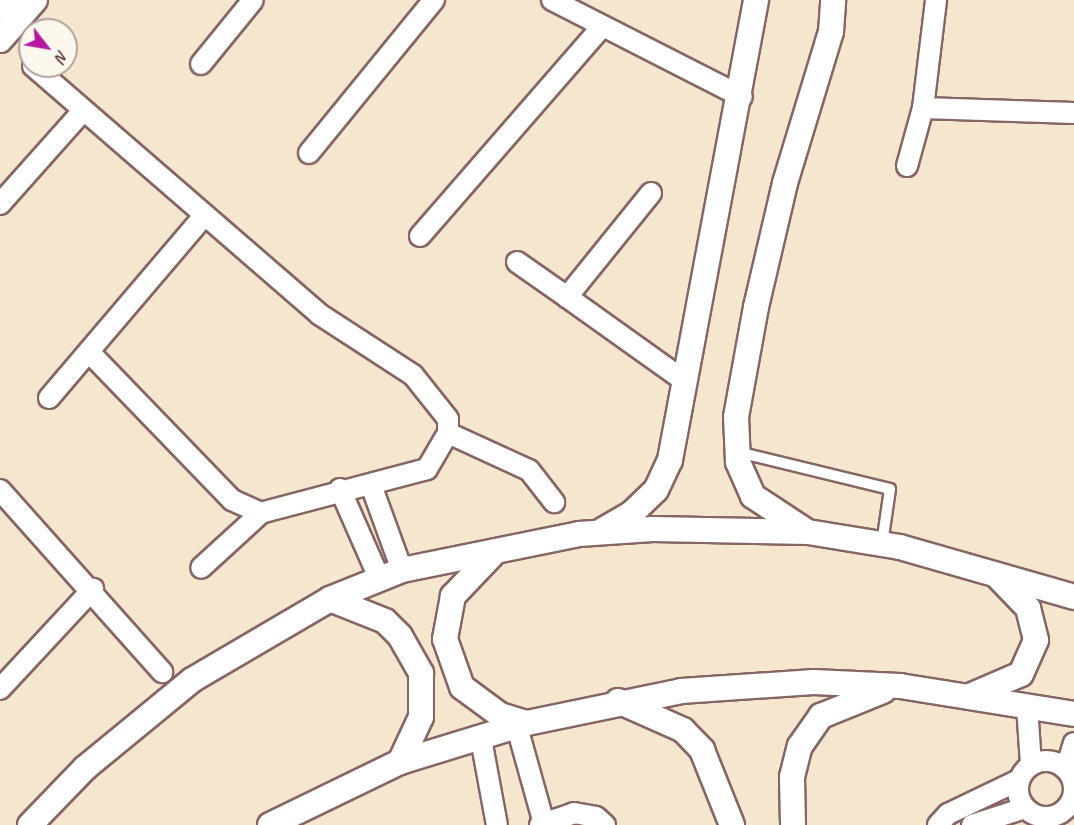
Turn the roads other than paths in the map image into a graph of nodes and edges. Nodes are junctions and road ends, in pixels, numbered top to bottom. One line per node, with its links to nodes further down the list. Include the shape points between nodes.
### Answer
1 (24, 0): 9 (street)
2 (35, 0): 11 (street)
3 (253, 0): 12 (street)
4 (434, 0): 18 (street)
5 (552, 0): 10 (street)
6 (756, 0): 14 (street)
7 (833, 0): 30 (street, via 831,32 785,183 756,307 736,417)
8 (936, 0): 15 (street)
9 (0, 9)
10 (602, 27): 14 (street); 23 (street)
11 (0, 40)
12 (201, 64)
13 (46, 78): 16 (street)
14 (742, 97): 27 (street, via 709,234)
15 (922, 108): 17 (street); 19 (street)
16 (82, 111): 21 (street); 22 (street)
17 (1074, 112)
18 (309, 153)
19 (907, 166)
20 (651, 193): 25 (street)
21 (0, 204)
22 (204, 216): 26 (street); 29 (street, via 319,314 412,375 440,405)
23 (420, 236)
24 (517, 262): 25 (street)
25 (567, 297): 27 (street)
26 (91, 354): 28 (street); 35 (street, via 232,500)
27 (686, 382): 37 (street, via 670,460 656,489 632,513)
28 (49, 398)
29 (448, 433): 31 (street, via 427,469); 34 (street, via 529,470)
30 (738, 452): 36 (street, via 753,496); 38 (lane, via 890,489)
31 (371, 484): 32 (street); 41 (street)
32 (340, 489): 35 (street); 43 (street)
33 (0, 490): 44 (street)
34 (554, 502)
35 (261, 513): 40 (street)
36 (808, 532): 37 (street); 38 (street)
37 (598, 533): 39 (street)
38 (882, 544): 42 (street)
39 (494, 553): 41 (street); 54 (street, via 453,596 445,639 462,687 500,715)
40 (201, 568)
41 (402, 570): 43 (street)
42 (994, 575): 45 (street); 50 (street, via 1028,608 1036,640 1021,674)
43 (379, 578): 46 (street)
44 (93, 589): 47 (street); 49 (street)
45 (1074, 597)
46 (330, 599): 57 (street, via 385,621 400,636 422,674 421,717); 63 (street, via 192,680 85,768)
47 (162, 672)
48 (900, 686): 50 (street); 51 (street, via 814,682 681,691); 68 (street, via 821,716 800,746 792,777)
49 (0, 689)
50 (967, 696): 52 (street)
51 (618, 701): 54 (street); 67 (street, via 683,730 702,750)
52 (1026, 706): 53 (street); 58 (street)
53 (1074, 714)
54 (522, 725): 55 (street); 62 (street)
55 (481, 740): 57 (street); 65 (street)
56 (1074, 743): 59 (street)
57 (400, 762): 64 (street)
58 (1025, 772): 59 (street, via 1050,761); 60 (street); 69 (street, via 948,814)
59 (1071, 781): 61 (street)
60 (1025, 808): 61 (street, via 1042,817); 70 (street)
61 (1067, 817)
62 (542, 824): 66 (street, via 574,813 596,817)
63 (30, 825)
64 (270, 825)
65 (497, 825)
66 (605, 825)
67 (732, 825)
68 (793, 825)
69 (938, 825)
70 (972, 825)

